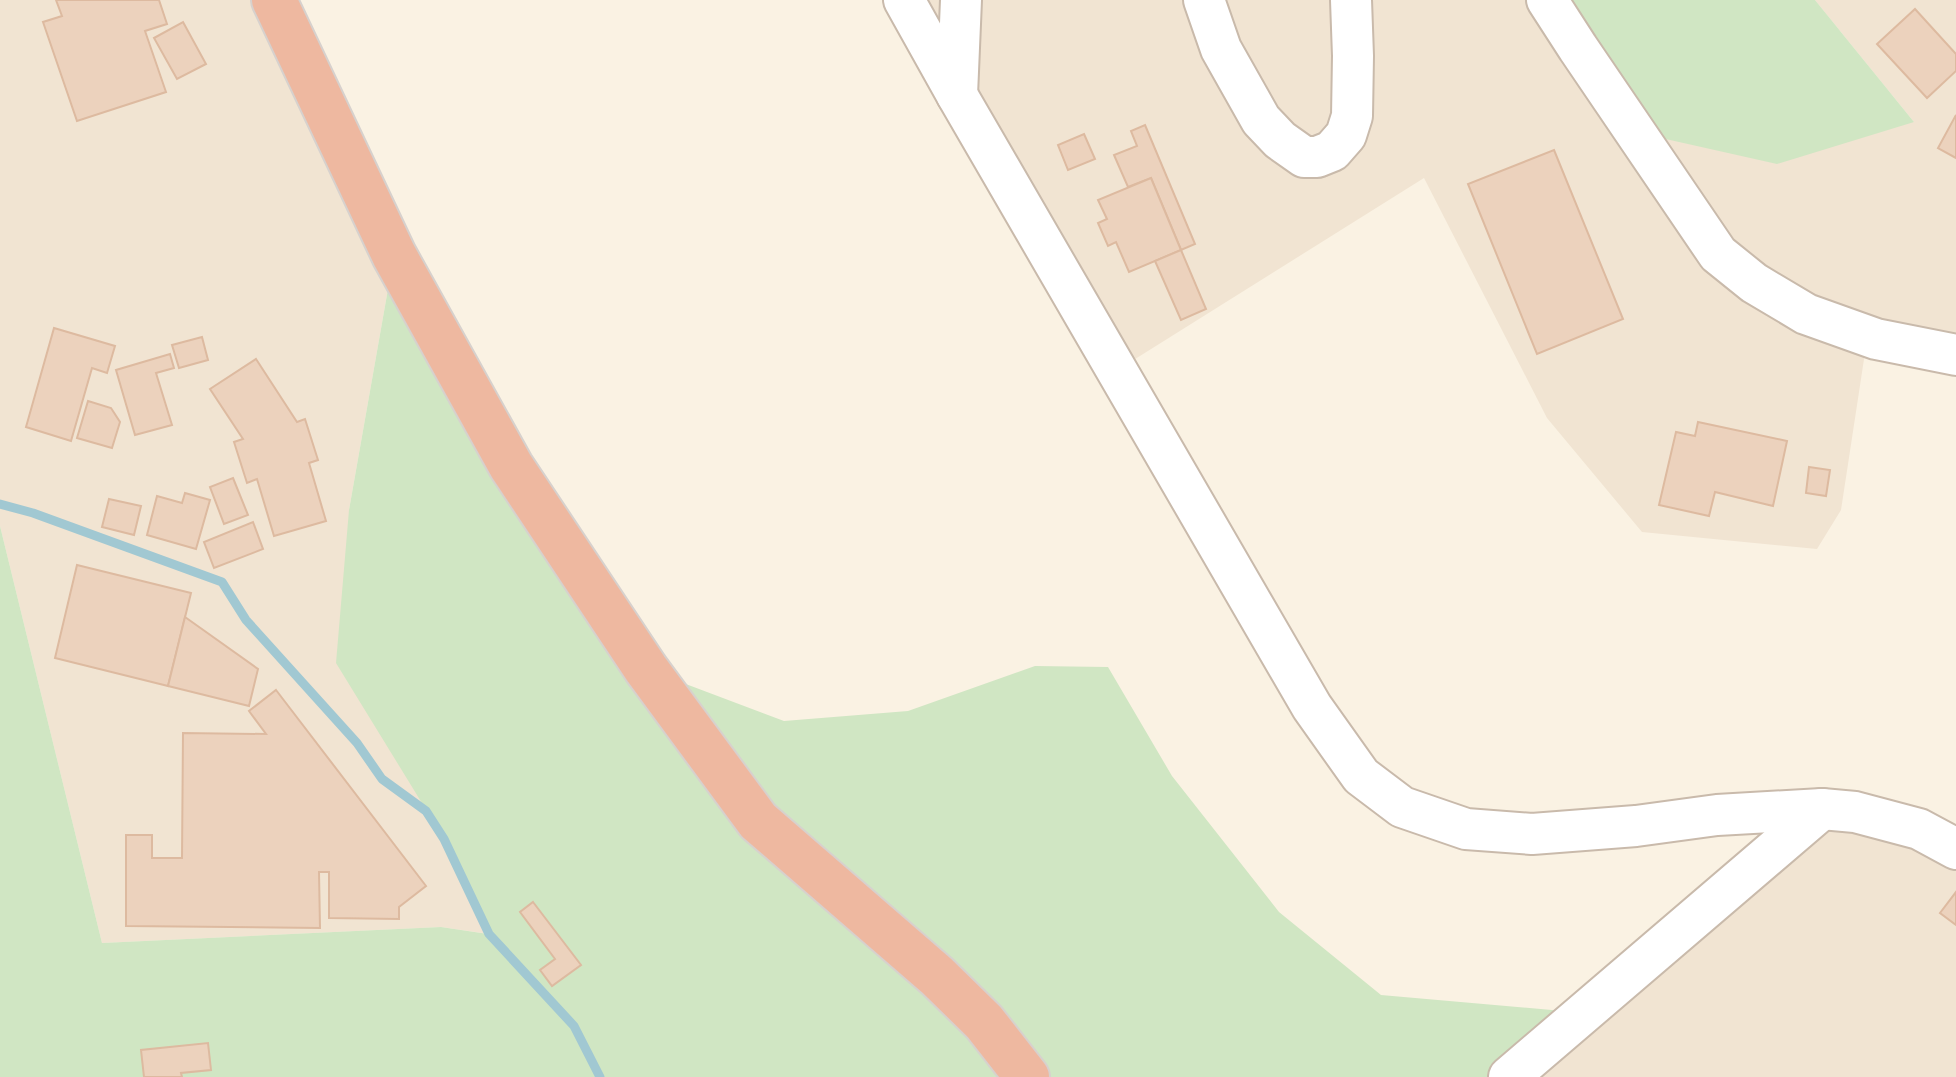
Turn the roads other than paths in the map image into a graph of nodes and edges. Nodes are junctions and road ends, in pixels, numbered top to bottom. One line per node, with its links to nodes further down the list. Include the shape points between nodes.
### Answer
1 (274, 0): 11 (highway, via 394,255 511,466 646,669 758,821 937,976 984,1022)
2 (904, 0): 7 (street)
3 (961, 0): 7 (street)
4 (1204, 0): 5 (street, via 1221,49 1261,120 1304,157 1317,157 1332,151 1346,135 1352,116)
5 (1351, 0)
6 (1547, 0): 8 (street, via 1718,254 1806,314 1876,339)
7 (957, 95): 9 (street, via 1312,707 1361,776 1402,807 1466,829 1532,834)
8 (1956, 355)
9 (1822, 809): 10 (street, via 1919,829); 12 (street)
10 (1956, 849)
11 (1027, 1077)
12 (1509, 1077)

